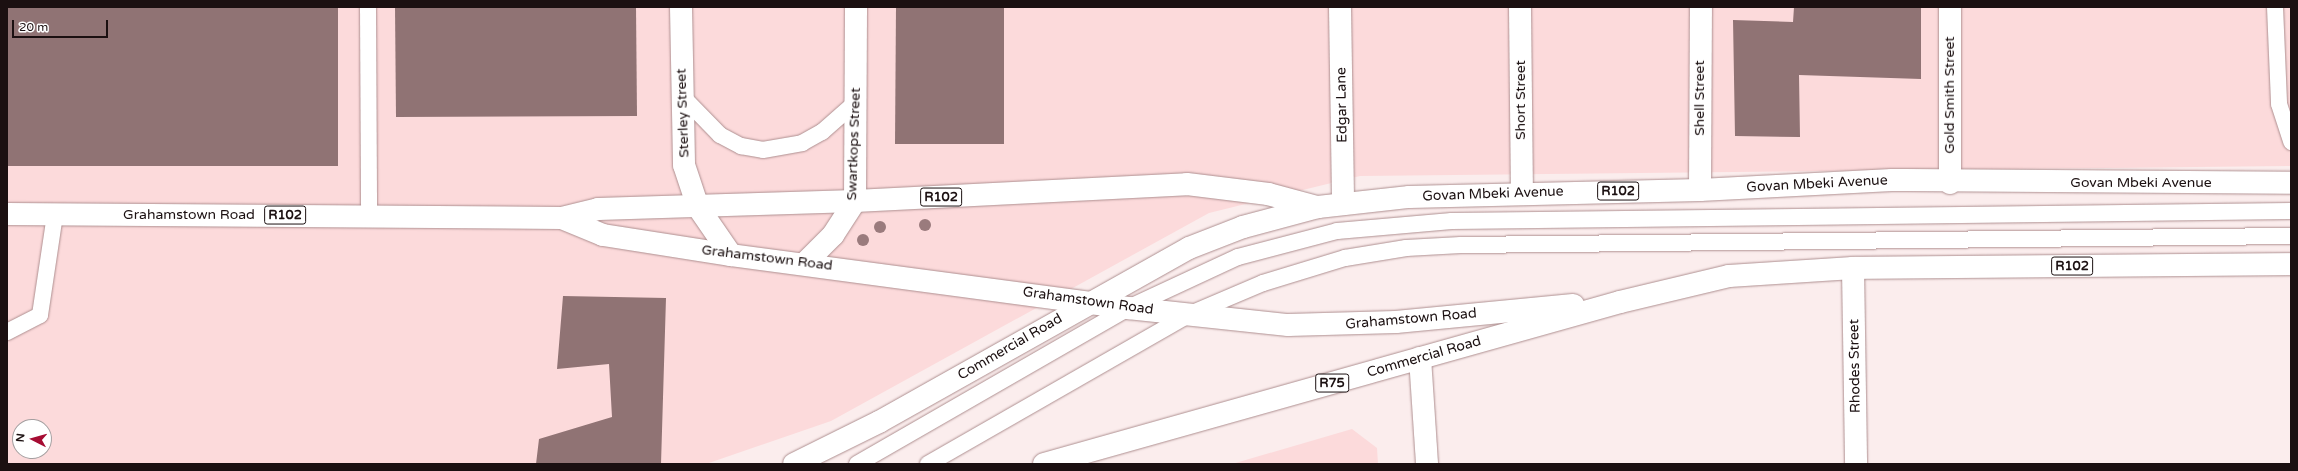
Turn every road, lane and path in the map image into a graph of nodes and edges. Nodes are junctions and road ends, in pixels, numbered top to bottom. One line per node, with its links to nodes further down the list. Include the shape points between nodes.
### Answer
1 (368, 7): 23 (lane)
2 (681, 7): 9 (main road, Sterley Street)
3 (856, 7): 10 (main road, Swartkops Street)
4 (1340, 7): 17 (main road, Edgar Lane)
5 (1520, 7): 15 (main road, Short Street)
6 (1701, 7): 14 (main road, Shell Street)
7 (1950, 7): 12 (main road, Gold Smith Street)
8 (2275, 7): 11 (lane, via 2278,98)
9 (681, 95): 10 (lane, via 720,135 741,146 763,150 802,143 822,132); 18 (main road, Sterley Street, via 684,165)
10 (856, 102): 16 (main road, Swartkops Street)
11 (2291, 142)
12 (1950, 182): 13 (main road, Govan Mbeki Avenue / R102); 14 (main road, Govan Mbeki Avenue / R102, via 1892,180)
13 (2291, 182)
14 (1700, 190): 15 (main road, Govan Mbeki Avenue / R102)
15 (1522, 193): 17 (main road, Govan Mbeki Avenue / R102)
16 (856, 201): 18 (main road, Grahamstown Road / R102); 19 (main road, Grahamstown Road / R102, via 1187,184 1268,194); 27 (main road, Swartkops Street, via 833,236)
17 (1343, 204): 19 (main road, Commercial Road)
18 (698, 207): 24 (main road, Grahamstown Road / R102, via 598,209); 26 (main road, Sterley Street)
19 (1318, 207): 30 (main road, Commercial Road, via 1214,237)
20 (2291, 211): 32 (lane, via 1387,225 1337,231 1276,244 1238,257)
21 (7, 214): 22 (main road, Grahamstown Road / R102)
22 (55, 215): 23 (main road, Grahamstown Road / R102); 34 (lane, via 40,315)
23 (369, 215): 24 (main road, Grahamstown Road / R102)
24 (562, 218): 26 (main road, Grahamstown Road / R102, via 603,235)
25 (2291, 236): 33 (lane, via 1406,248 1301,269)
26 (731, 255): 27 (main road, Grahamstown Road / R102)
27 (805, 263): 30 (main road, Grahamstown Road / R102)
28 (2291, 264): 29 (main road, R102)
29 (1853, 268): 31 (main road, R102, via 1729,276); 41 (main road, Rhodes Street)
30 (1087, 302): 32 (main road, Grahamstown Road / R102); 36 (main road, Commercial Road, via 898,412)
31 (1620, 302): 33 (main road, Grahamstown Road / R102, via 1344,326 1288,325); 35 (main road, Commercial Road / R75)
32 (1128, 308): 33 (main road, Grahamstown Road / R102); 37 (lane)
33 (1190, 314): 38 (lane)
34 (7, 332)
35 (1420, 358): 39 (main road, Commercial Road / R75); 40 (main road)
36 (794, 464)
37 (857, 464)
38 (928, 464)
39 (1046, 464)
40 (1427, 464)
41 (1856, 464)

